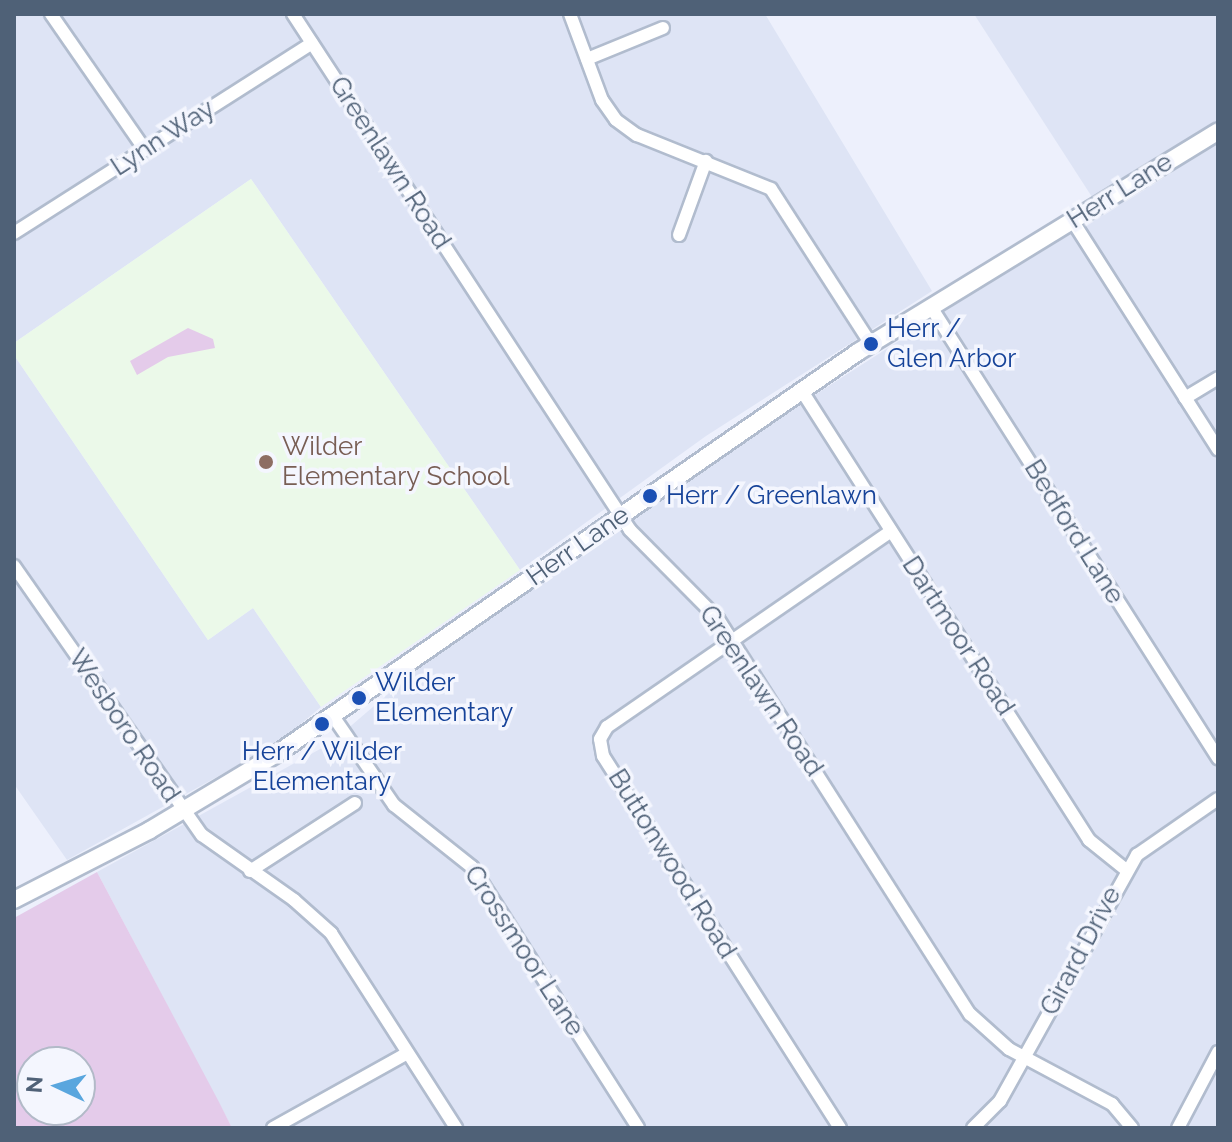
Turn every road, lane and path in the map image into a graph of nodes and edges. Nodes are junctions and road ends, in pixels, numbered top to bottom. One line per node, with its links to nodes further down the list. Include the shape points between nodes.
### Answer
1 (51, 14): 8 (street)
2 (293, 14): 5 (street, Greenlawn Road)
3 (570, 14): 6 (street)
4 (663, 28): 6 (street)
5 (312, 43): 8 (street, Lynn Way); 19 (street, Greenlawn Road)
6 (587, 59): 9 (street, via 602,100 622,126)
7 (1218, 131): 10 (main road, Herr Lane)
8 (145, 150): 11 (street, Lynn Way)
9 (706, 161): 12 (street); 14 (street, via 777,195)
10 (1072, 220): 13 (main road, Herr Lane); 17 (street)
11 (15, 231)
12 (679, 235)
13 (931, 307): 14 (main road, Herr Lane); 24 (street, Bedford Lane)
14 (871, 344): 16 (main road, Herr Lane)
15 (1218, 378): 17 (street)
16 (802, 391): 19 (main road, Herr Lane); 20 (street, Dartmoor Road)
17 (1185, 398): 18 (street)
18 (1218, 449)
19 (621, 515): 22 (street, Greenlawn Road, via 645,549 709,607); 23 (main road, Herr Lane)
20 (891, 531): 22 (street, Buttonwood Road); 28 (street, Dartmoor Road, via 1089,840)
21 (14, 566): 27 (street, Wesboro Road)
22 (732, 641): 33 (street, Greenlawn Road, via 970,1014); 37 (street, Buttonwood Road, via 607,727 600,746)
23 (333, 716): 27 (main road, Herr Lane); 36 (street, Crossmoor Lane, via 394,805 472,867)
24 (1218, 758)
25 (1218, 799): 28 (street, Girard Drive, via 1150,842)
26 (355, 803): 29 (street)
27 (182, 811): 29 (street, Wesboro Road, via 202,835); 30 (main road, Herr Lane)
28 (1126, 870): 33 (street, Girard Drive)
29 (250, 871): 32 (street, Wesboro Road, via 331,933)
30 (14, 900)
31 (1218, 1052): 40 (street)
32 (408, 1053): 34 (street); 35 (street, Wesboro Road)
33 (1024, 1057): 38 (street, Girard Drive, via 1000,1101); 39 (street, Greenlawn Road, via 1112,1104)
34 (273, 1128)
35 (456, 1128)
36 (638, 1128)
37 (840, 1128)
38 (973, 1128)
39 (1132, 1128)
40 (1178, 1128)

